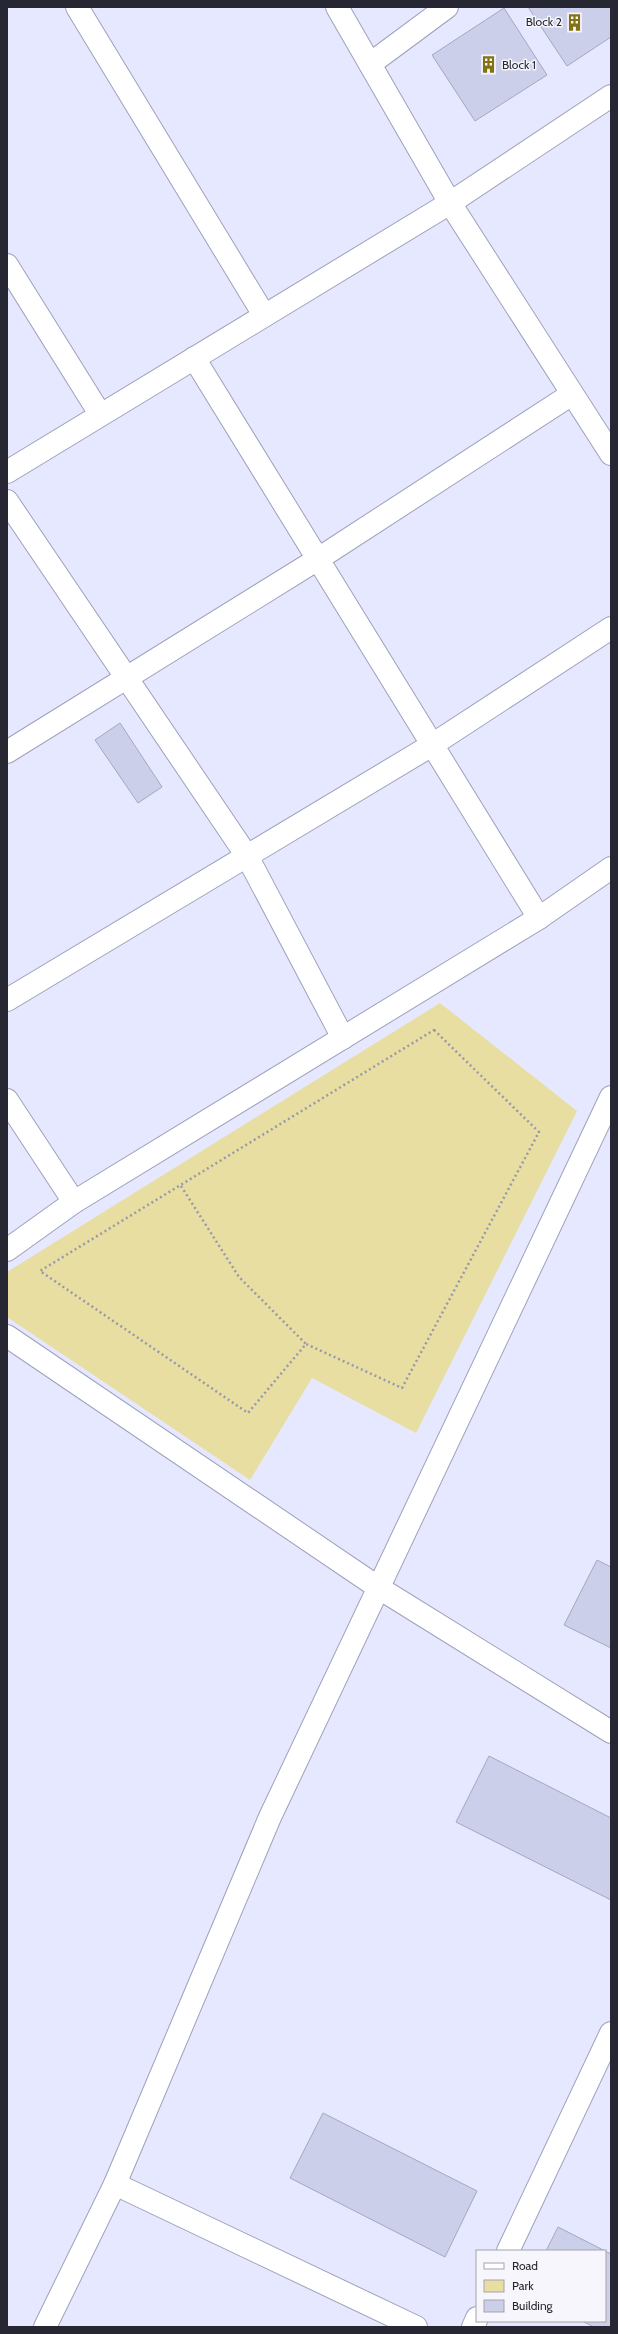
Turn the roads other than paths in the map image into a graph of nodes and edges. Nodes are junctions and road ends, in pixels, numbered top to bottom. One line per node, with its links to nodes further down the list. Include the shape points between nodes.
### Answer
1 (77, 7): 8 (street)
2 (337, 7): 4 (street)
3 (447, 7): 4 (street)
4 (370, 64): 6 (street)
5 (611, 96): 6 (street)
6 (450, 203): 8 (street); 10 (street)
7 (7, 265): 11 (street)
8 (264, 316): 9 (street)
9 (194, 358): 11 (street); 15 (street)
10 (572, 394): 12 (street); 15 (street)
11 (100, 414): 13 (street)
12 (611, 454)
13 (7, 472)
14 (7, 501): 17 (street)
15 (318, 560): 17 (street); 18 (street)
16 (611, 628): 18 (street)
17 (128, 678): 19 (street); 20 (street)
18 (432, 745): 20 (street); 22 (street)
19 (7, 752)
20 (247, 856): 23 (street); 24 (street)
21 (611, 868): 22 (street)
22 (539, 918): 24 (street)
23 (7, 1000)
24 (343, 1038): 27 (street)
25 (611, 1097): 30 (street)
26 (7, 1100): 27 (street)
27 (74, 1202): 28 (street)
28 (7, 1250)
29 (7, 1336): 30 (street)
30 (379, 1588): 31 (street); 33 (street, via 270,1817)
31 (611, 1732)
32 (611, 2033): 34 (street)
33 (115, 2184): 35 (street); 36 (street)
34 (508, 2250)
35 (45, 2327)
36 (416, 2327)

